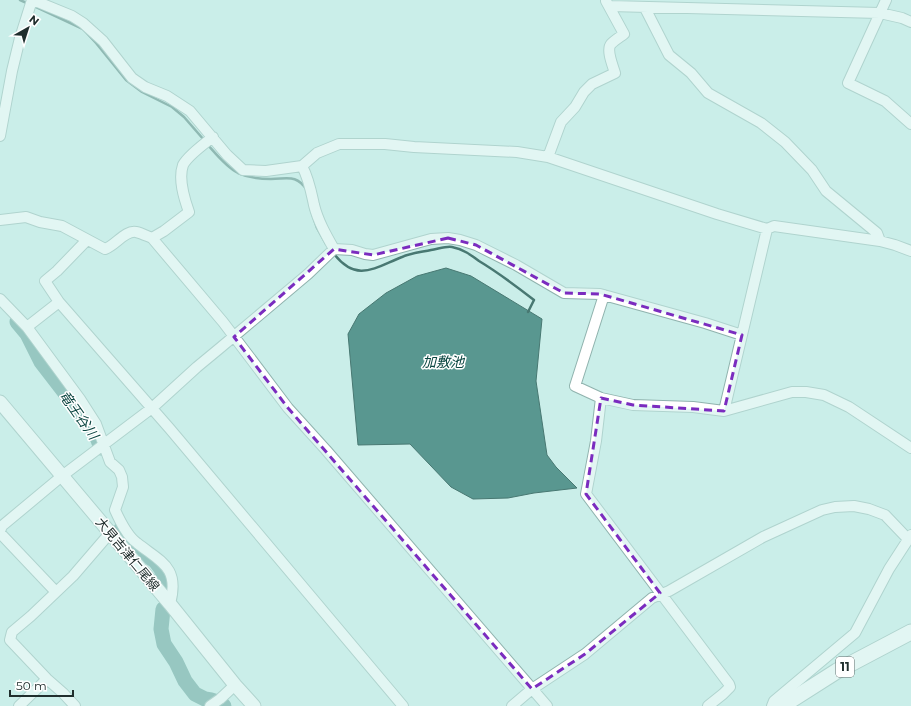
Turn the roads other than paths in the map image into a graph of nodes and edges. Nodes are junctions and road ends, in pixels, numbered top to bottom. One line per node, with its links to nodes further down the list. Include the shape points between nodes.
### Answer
1 (886, 0): 5 (street)
2 (32, 2): 8 (street, via 20,38); 9 (street, via 84,23 103,41 132,78 190,111)
3 (608, 3): 4 (street); 10 (street, via 624,34 609,47 615,73 592,84 584,92 561,122)
4 (645, 8): 5 (street); 16 (street, via 669,55 691,73 708,93 761,123 785,142 812,170 826,192 877,233)
5 (880, 13): 6 (street); 7 (street, via 848,83 885,101)
6 (911, 22)
7 (911, 124)
8 (0, 136)
9 (209, 141): 11 (street, via 243,170 266,171); 14 (street, via 183,164 181,177 189,212)
10 (548, 157): 11 (street, via 484,149 340,144 317,153); 13 (street)
11 (302, 166): 17 (street, via 308,177 314,207)
12 (0, 220): 15 (street, via 26,217 62,226)
13 (767, 229): 16 (street, via 774,226); 23 (street)
14 (152, 238): 15 (street, via 136,232 128,233 105,249); 24 (street)
15 (87, 240): 21 (street, via 45,281)
16 (880, 241): 18 (street)
17 (334, 249): 19 (street, via 373,255 431,239 448,238 476,245 564,292); 24 (street)
18 (911, 251)
19 (604, 295): 23 (street); 25 (street, via 575,386)
20 (0, 299): 22 (street)
21 (59, 302): 22 (street); 27 (street)
22 (27, 327): 29 (street, via 96,424)
23 (742, 335): 28 (street)
24 (234, 336): 27 (street); 41 (street, via 288,408)
25 (602, 398): 28 (street, via 633,405); 36 (street, via 586,494)
26 (0, 402): 31 (main road, 大見吉津仁尾線)
27 (152, 408): 29 (street); 46 (street)
28 (724, 411): 30 (street, via 792,392 824,395 849,407)
29 (101, 447): 31 (street); 37 (street, via 122,477 122,487 115,510 121,524 136,543 164,563 172,580 173,593)
30 (911, 448)
31 (62, 476): 32 (street, via 2,526); 33 (main road, 大見吉津仁尾線)
32 (0, 532): 35 (street)
33 (110, 533): 35 (street); 37 (main road, 大見吉津仁尾線)
34 (909, 537): 36 (street, via 885,515 854,506 835,507 822,510 763,537); 50 (street, via 855,633 774,701)
35 (56, 592): 39 (street, via 12,632 10,640)
36 (660, 594): 41 (street, via 585,654); 49 (street, via 729,684 730,687)
37 (170, 604): 40 (main road, 大見吉津仁尾線)
38 (911, 632): 51 (highway, 11, via 837,672)
39 (47, 679): 42 (street); 43 (street)
40 (235, 685): 44 (street); 45 (main road, 大見吉津仁尾線)
41 (532, 689): 47 (street); 48 (street)
42 (19, 706)
43 (75, 706)
44 (210, 706)
45 (254, 706)
46 (403, 706)
47 (512, 706)
48 (547, 706)
49 (708, 706)
50 (772, 706)
51 (782, 706)

